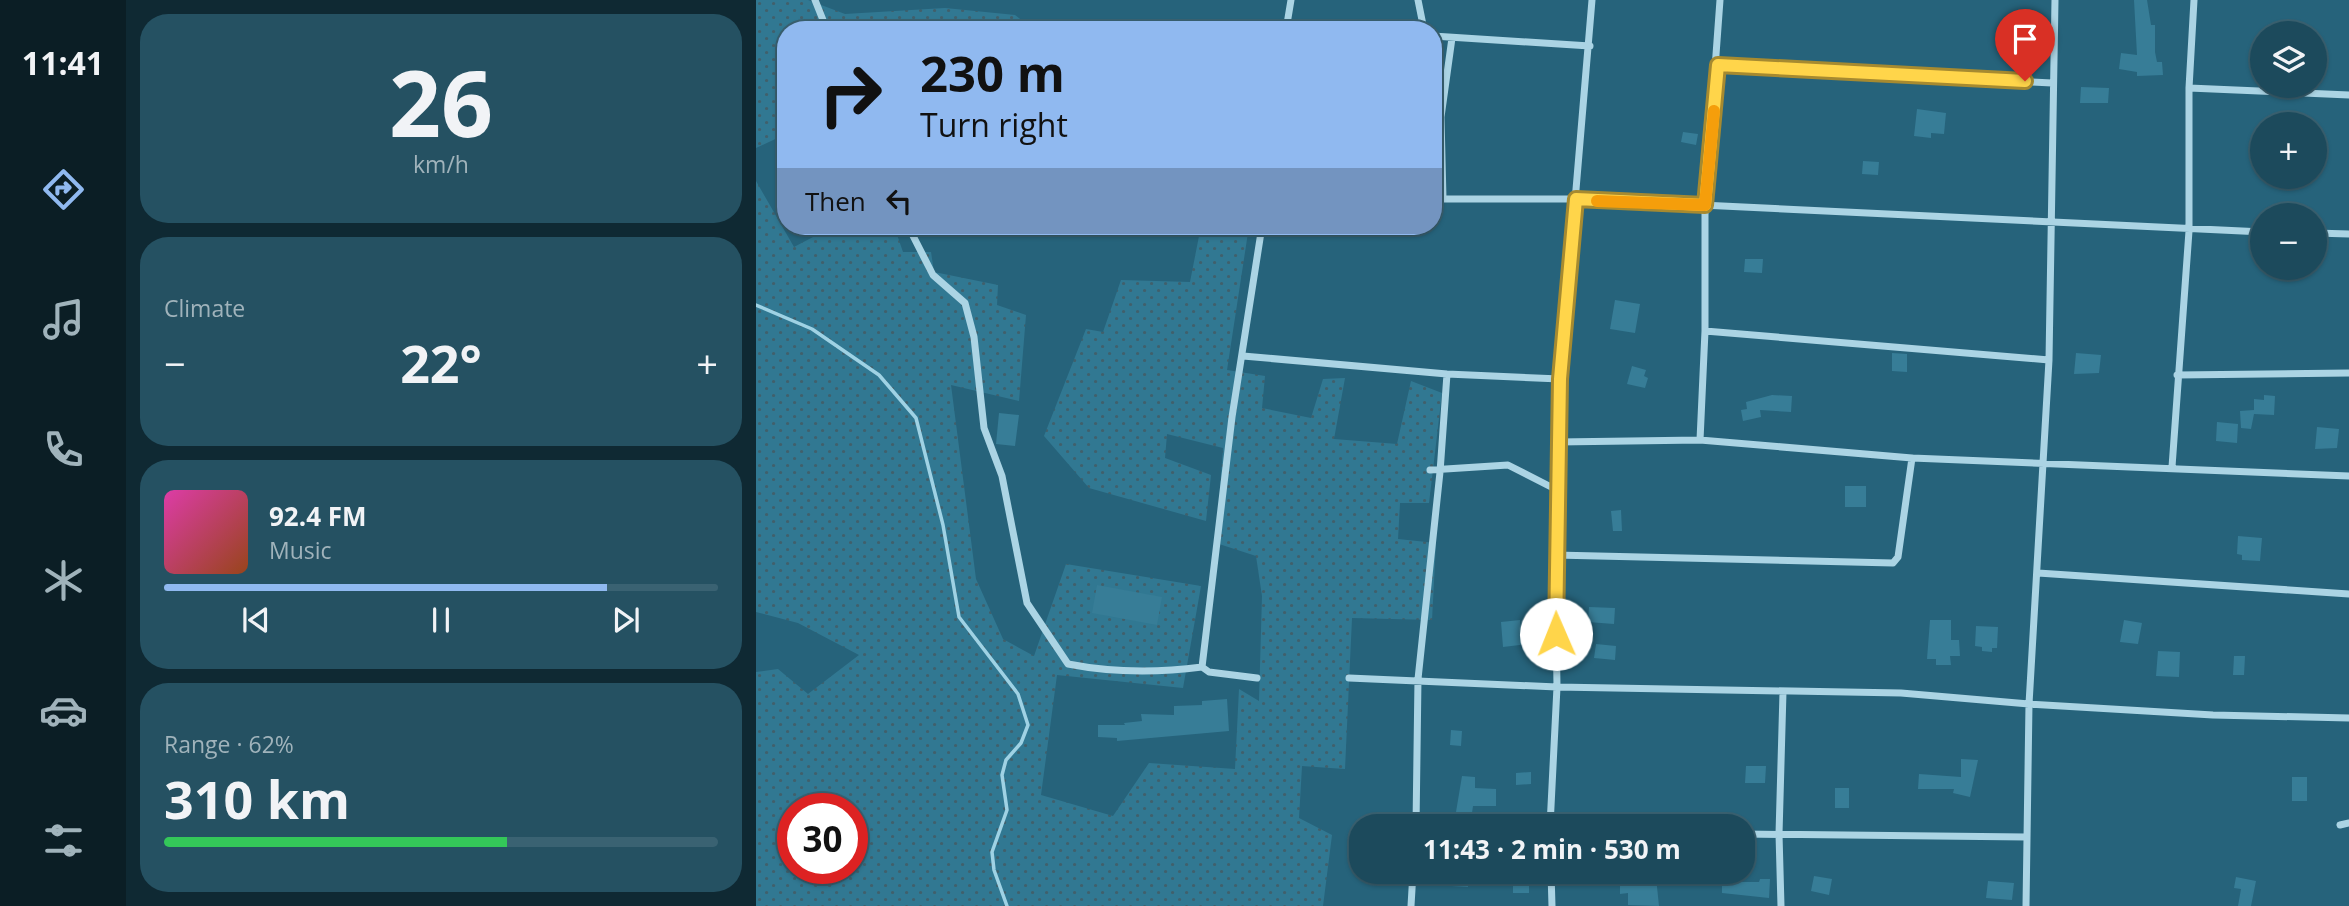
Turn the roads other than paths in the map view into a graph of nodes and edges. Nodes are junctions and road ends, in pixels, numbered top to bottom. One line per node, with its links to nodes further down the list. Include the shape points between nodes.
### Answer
1 (815, 0): 8 (street)
2 (1291, 0): 9 (street)
3 (1418, 0): 10 (street)
4 (1592, 0): 13 (street)
5 (1720, 0): 14 (street)
6 (2056, 0): 15 (street)
7 (2194, 0): 16 (street)
8 (823, 21)
9 (1287, 21)
10 (1422, 21)
11 (1442, 37): 12 (street)
12 (1452, 38): 13 (street); 18 (street)
13 (1590, 46): 21 (street)
14 (1718, 65): 15 (street); 22 (street)
15 (2052, 83): 23 (street)
16 (2189, 88): 17 (street); 24 (street)
17 (2349, 95)
18 (1442, 110)
19 (1442, 158): 20 (street)
20 (1443, 199): 21 (street)
21 (1576, 199): 22 (street); 36 (street)
22 (1705, 205): 23 (street); 30 (street)
23 (2051, 223): 24 (street); 32 (street)
24 (2189, 231): 25 (street); 35 (street)
25 (2250, 232)
26 (2327, 233): 27 (street)
27 (2349, 234)
28 (913, 235): 49 (street, via 933,275 965,303 974,337 984,428 1002,475 1027,603 1068,664 1156,673)
29 (1261, 235): 31 (street)
30 (1705, 331): 32 (street); 37 (street)
31 (1243, 356): 34 (street); 49 (street)
32 (2049, 360): 40 (street)
33 (2349, 373): 35 (street)
34 (1447, 374): 36 (street); 43 (street)
35 (2176, 374): 41 (street)
36 (1560, 379): 38 (street)
37 (1700, 440): 38 (street); 39 (street)
38 (1558, 442): 45 (street)
39 (1912, 458): 40 (street); 46 (street, via 1898,556 1893,563)
40 (2044, 463): 41 (street); 47 (street)
41 (2172, 467): 44 (street)
42 (1430, 470): 43 (street)
43 (1440, 472): 45 (street, via 1508,465); 52 (street)
44 (2349, 476)
45 (1557, 490): 46 (street)
46 (1555, 555): 53 (street)
47 (2038, 573): 48 (street); 55 (street)
48 (2349, 594)
49 (1202, 667): 50 (street, via 1209,672)
50 (1257, 678)
51 (1349, 678): 52 (street)
52 (1418, 679): 53 (street); 57 (street)
53 (1557, 687): 54 (street); 58 (street)
54 (1783, 692): 55 (street, via 1901,693); 60 (street)
55 (2029, 704): 56 (street, via 2289,719); 61 (street)
56 (2349, 718)
57 (1416, 814)
58 (1551, 814)
59 (1755, 834): 60 (street)
60 (1779, 834): 61 (street); 66 (street)
61 (2026, 838): 67 (street)
62 (1412, 884): 64 (street)
63 (1551, 884): 65 (street)
64 (1411, 906)
65 (1552, 906)
66 (1781, 906)
67 (2026, 906)

